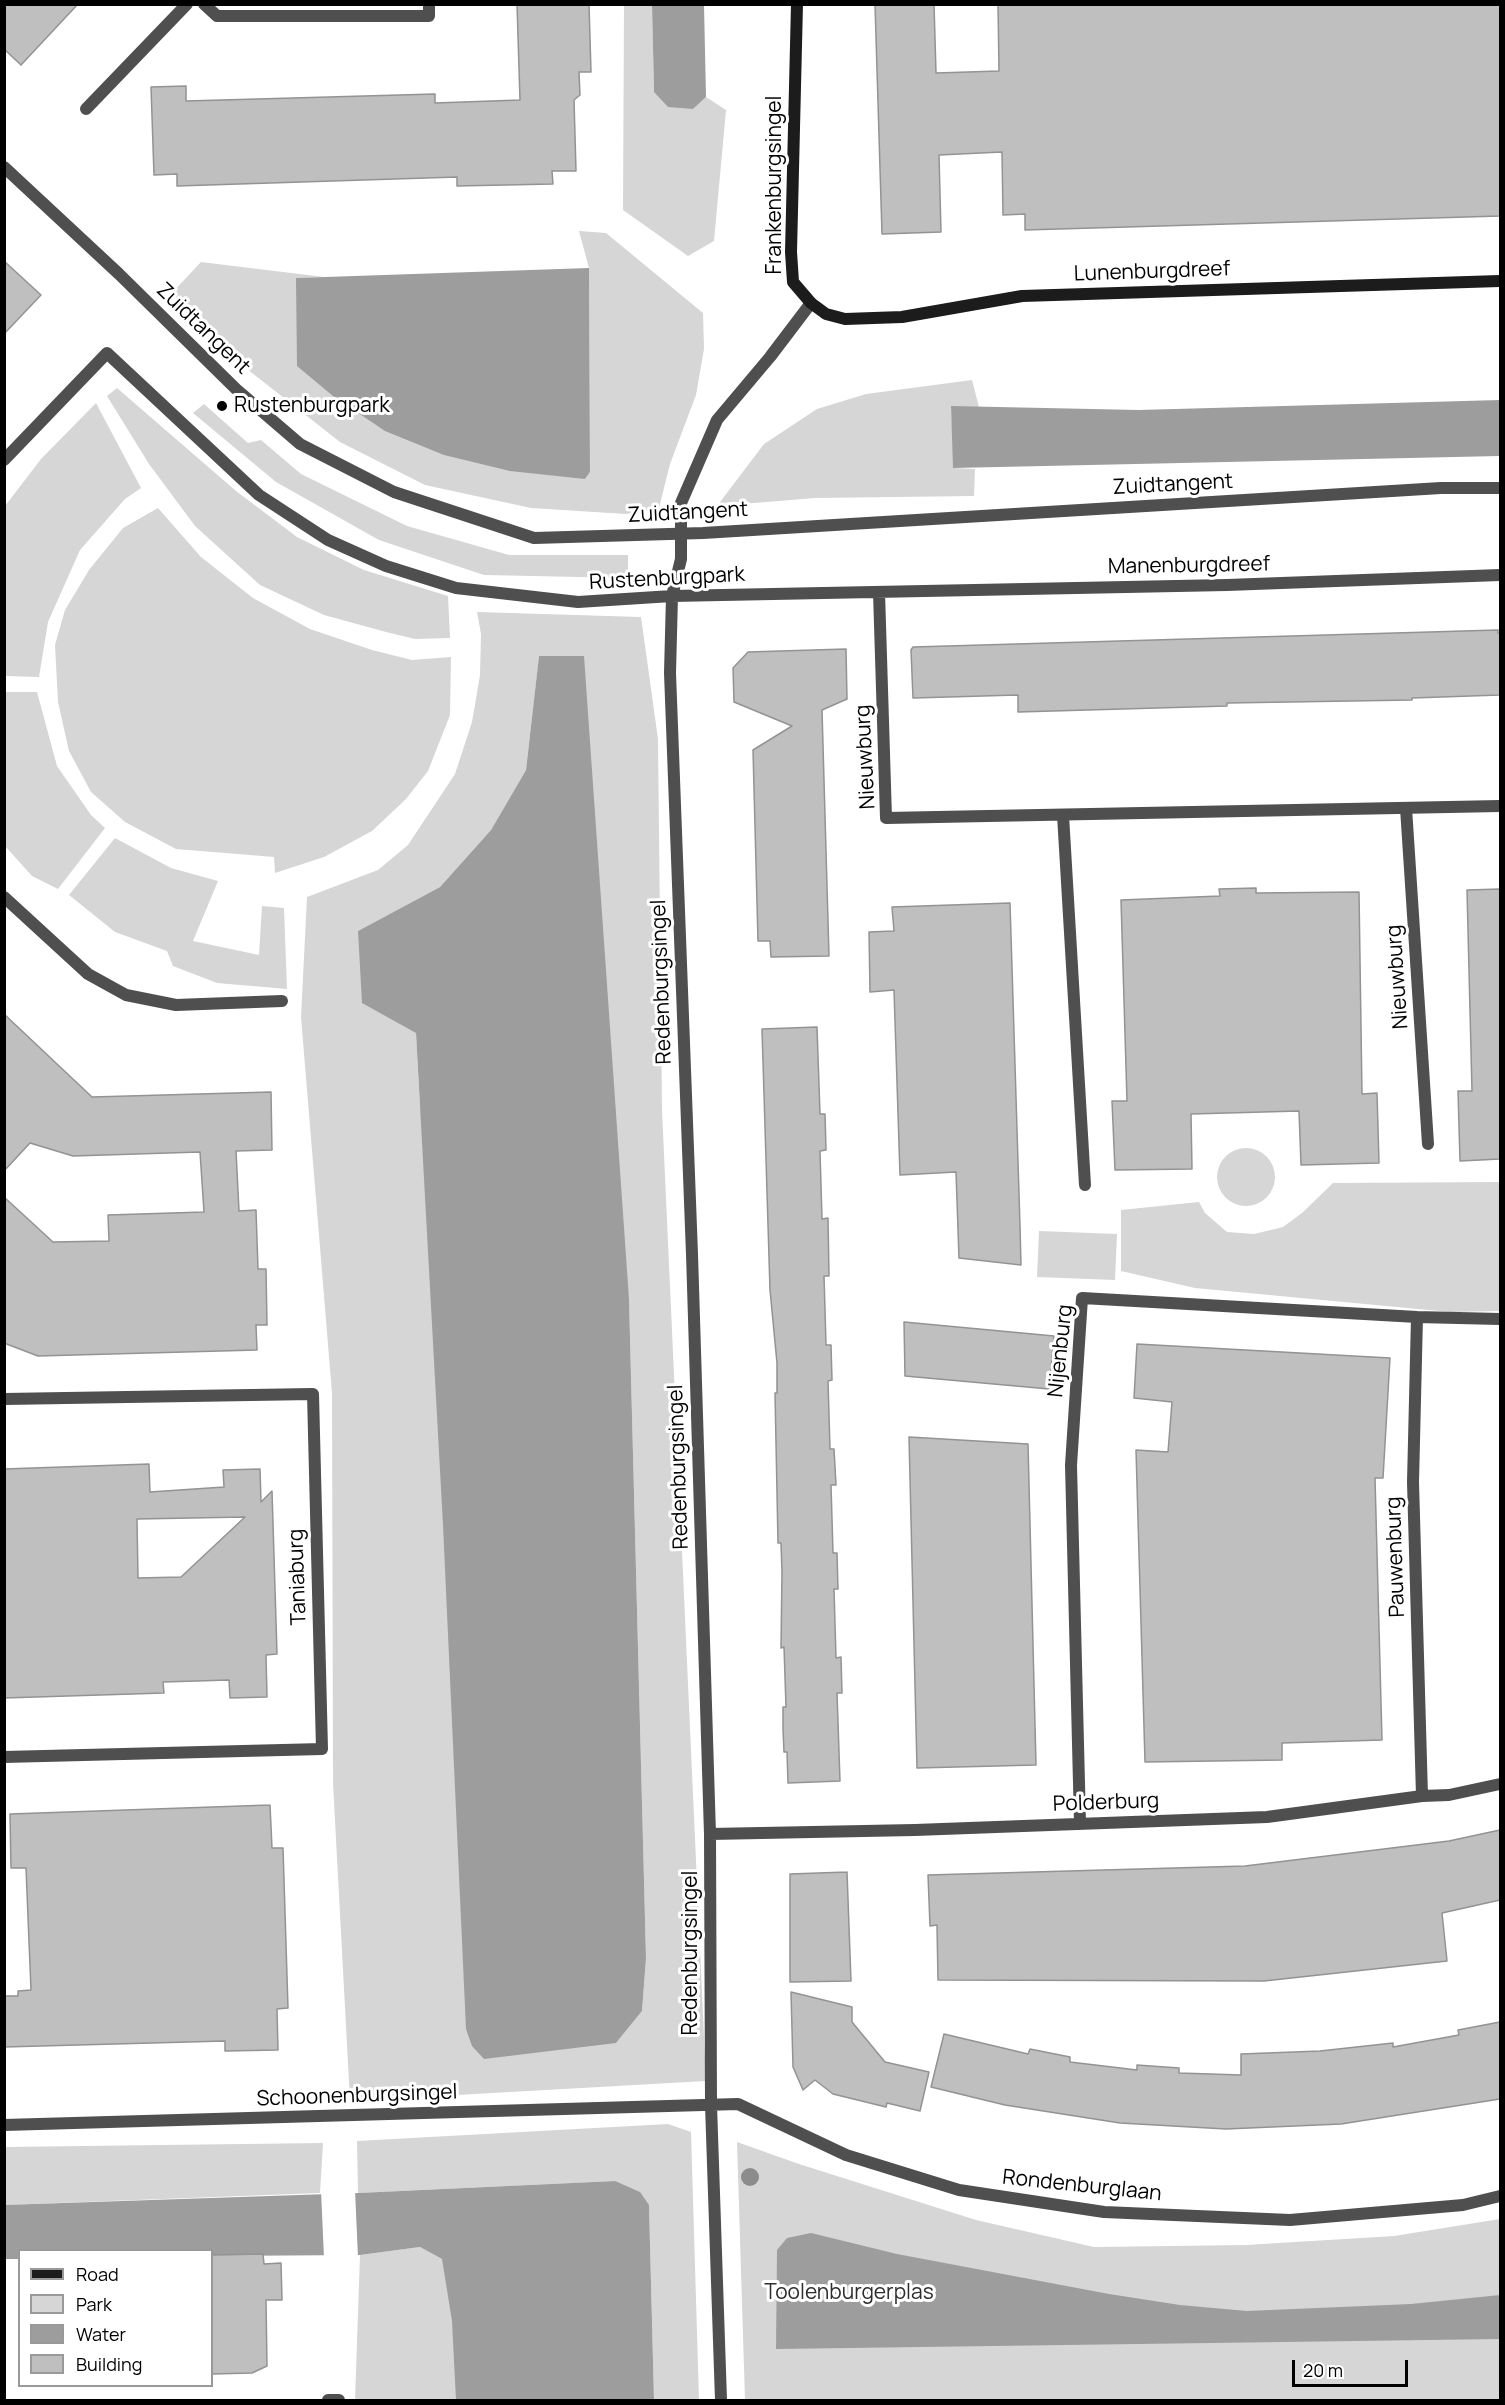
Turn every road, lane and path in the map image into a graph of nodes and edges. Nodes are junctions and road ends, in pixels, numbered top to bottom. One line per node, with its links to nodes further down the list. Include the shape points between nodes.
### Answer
1 (187, 4): 5 (street)
2 (204, 4): 3 (street, via 217,16 429,16)
3 (429, 4)
4 (797, 4): 8 (street, Frankenburgsingel, via 791,252 793,282)
5 (86, 109)
6 (4, 167): 11 (street, Zuidtangent, via 236,389 300,444 394,492 534,538)
7 (1500, 281): 8 (street, Lunenburgdreef, via 1022,296 902,317 845,319 826,314)
8 (811, 303): 11 (street, via 717,420 681,503)
9 (4, 460): 14 (street, Rustenburgpark, via 107,353 259,495 328,540 386,566 456,588 578,602)
10 (1500, 488): 11 (street, Zuidtangent, via 1441,488)
11 (680, 534): 14 (street, Redenburgsingel, via 681,559)
12 (1500, 575): 13 (street, Manenburgdreef)
13 (879, 592): 14 (street, Rustenburgpark); 17 (street, Nieuwburg, via 886,818)
14 (672, 596): 29 (street, Redenburgsingel, via 670,673)
15 (1500, 806): 16 (street, Nieuwburg)
16 (1406, 808): 17 (street, Nieuwburg); 20 (street, Nieuwburg)
17 (1063, 815): 21 (street)
18 (4, 897): 19 (street, via 88,974 126,995 176,1005)
19 (282, 1001)
20 (1428, 1144)
21 (1085, 1185)
22 (1417, 1317): 23 (street, Nijenburg); 27 (street, Pauwenburg, via 1413,1482); 28 (street, Nijenburg, via 1082,1298 1071,1465)
23 (1500, 1319)
24 (4, 1399): 25 (street, Taniaburg, via 313,1394 322,1749)
25 (4, 1757)
26 (1500, 1784): 27 (street, Polderburg, via 1449,1795)
27 (1422, 1796): 28 (street, Polderburg, via 1267,1817)
28 (1080, 1823): 29 (street, Polderburg)
29 (710, 1834): 30 (street, Redenburgsingel)
30 (711, 2105): 31 (street, Schoonenburgsingel); 32 (street, Rondenburglaan, via 738,2104 846,2155 959,2190 1104,2212 1290,2220 1463,2205); 35 (street, Redenburgsingel)
31 (4, 2125)
32 (1500, 2196)
33 (328, 2400): 34 (street)
34 (339, 2400)
35 (721, 2400)

